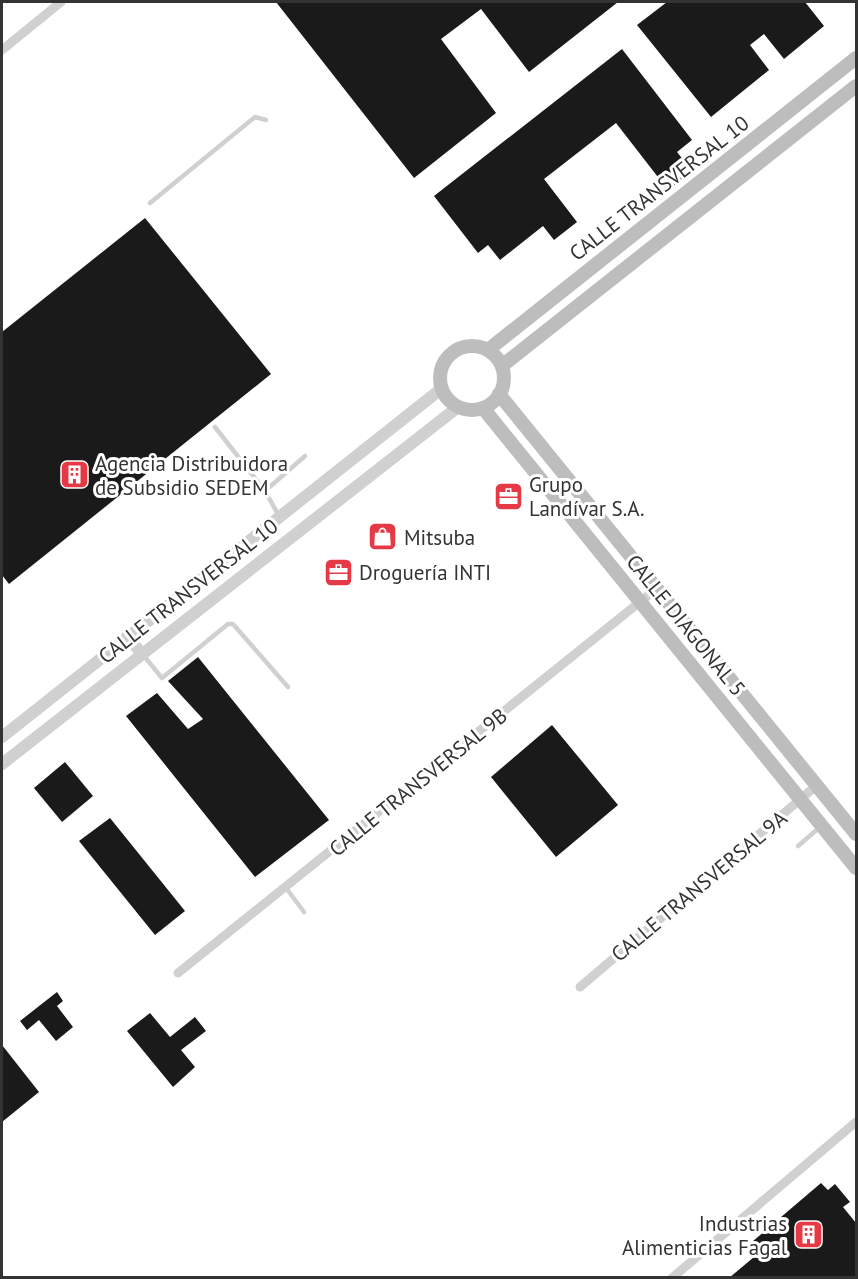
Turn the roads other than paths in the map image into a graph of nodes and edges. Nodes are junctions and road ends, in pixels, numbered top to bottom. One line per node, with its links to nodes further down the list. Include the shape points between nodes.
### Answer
1 (61, 2): 2 (street)
2 (2, 50)
3 (856, 58): 6 (main road, CALLE TRANSVERSAL 10)
4 (856, 86): 7 (main road, CALLE TRANSVERSAL 10)
5 (266, 120): 8 (lane, via 255,117)
6 (719, 167): 7 (main road); 9 (main road, CALLE TRANSVERSAL 10)
7 (731, 184): 10 (main road, CALLE TRANSVERSAL 10)
8 (150, 203)
9 (488, 350): 10 (main road); 11 (main road, via 466,346 456,350 442,367)
10 (503, 365): 12 (main road)
11 (441, 389): 13 (main road, via 448,401); 18 (street, CALLE TRANSVERSAL 10)
12 (499, 394): 14 (main road); 20 (main road, CALLE DIAGONAL 5)
13 (458, 407): 14 (main road, via 472,411); 19 (street, CALLE TRANSVERSAL 10)
14 (483, 408): 21 (main road, CALLE DIAGONAL 5)
15 (215, 427): 17 (lane)
16 (305, 456): 17 (lane)
17 (265, 490): 18 (lane)
18 (279, 516): 19 (street); 22 (street, CALLE TRANSVERSAL 10)
19 (294, 534): 23 (street, CALLE TRANSVERSAL 10)
20 (656, 589): 21 (street, CALLE TRANSVERSAL 9B); 27 (main road, CALLE DIAGONAL 5)
21 (640, 603): 28 (main road, CALLE DIAGONAL 5); 33 (street, CALLE TRANSVERSAL 9B)
22 (127, 636): 23 (street); 25 (street, CALLE TRANSVERSAL 10)
23 (142, 654): 24 (lane, via 162,678 228,624 233,624); 26 (street, CALLE TRANSVERSAL 10)
24 (288, 687)
25 (2, 737)
26 (2, 764)
27 (817, 785): 28 (street, CALLE TRANSVERSAL 9A); 30 (main road, CALLE DIAGONAL 5)
28 (801, 799): 29 (main road, CALLE DIAGONAL 5); 36 (street, CALLE TRANSVERSAL 9A)
29 (822, 825): 31 (lane); 32 (main road, CALLE DIAGONAL 5)
30 (856, 834)
31 (798, 846)
32 (856, 868)
33 (286, 888): 34 (lane); 35 (street, CALLE TRANSVERSAL 9B)
34 (304, 912)
35 (178, 974)
36 (580, 987)
37 (856, 1122): 38 (street)
38 (672, 1278)

